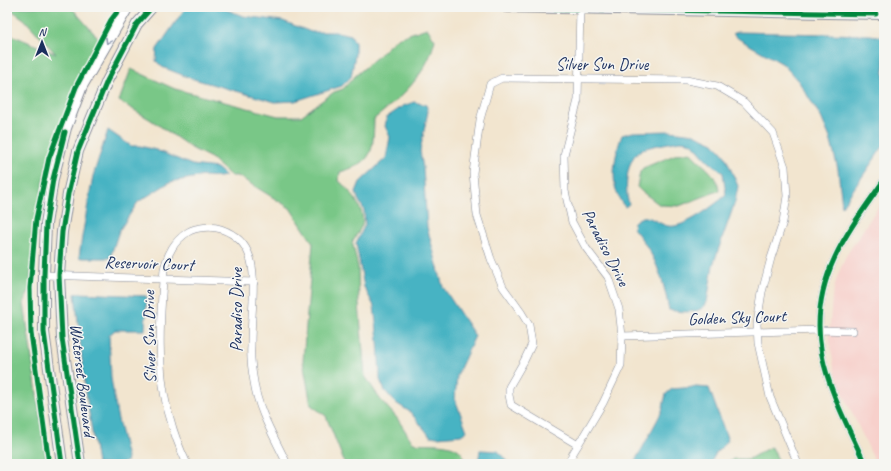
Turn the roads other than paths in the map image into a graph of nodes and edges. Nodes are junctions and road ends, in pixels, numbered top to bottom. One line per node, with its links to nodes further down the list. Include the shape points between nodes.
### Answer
1 (128, 7): 8 (street, Waterset Boulevard, one-way to 8, via 82,86 66,128 53,179 46,224)
2 (152, 7): 9 (street, Waterset Boulevard, via 137,24 126,44 107,81 78,151 63,224)
3 (506, 7): 4 (street)
4 (580, 8): 5 (street); 6 (street, Paradiso Drive)
5 (884, 14)
6 (578, 79): 14 (street, Silver Sun Drive, via 686,80 717,86 744,102 773,133 785,167 787,196 784,222 762,292); 15 (street, Paradiso Drive, via 578,100 564,155 565,191 572,222 586,248 608,277 619,309); 16 (street, Silver Sun Drive, via 502,78 490,84 480,120 473,172 477,215 491,259 503,287 529,325 532,344 509,387 511,405)
7 (884, 180): 12 (street, via 836,256 822,298)
8 (44, 275): 9 (street, Reservoir Court); 17 (street, Waterset Boulevard, via 44,332)
9 (59, 275): 10 (street, Reservoir Court); 18 (street, Waterset Boulevard, via 62,338)
10 (163, 279): 11 (street, Reservoir Court); 11 (street, Paradiso Drive, via 167,256 182,236 192,230 206,228 230,233 245,246 253,268); 19 (street, Silver Sun Drive, via 160,354 163,386 169,417)
11 (254, 282): 20 (street, Paradiso Drive, via 251,348 254,383 261,408)
12 (819, 330): 13 (street, Golden Sky Court); 14 (street, Golden Sky Court); 23 (street, via 820,347 832,394)
13 (853, 331)
14 (758, 332): 15 (street, Golden Sky Court); 22 (street, Silver Sun Drive, via 770,397)
15 (622, 336): 16 (street, Paradiso Drive, via 621,365 603,403)
16 (578, 445): 21 (street, Paradiso Drive)
17 (62, 464)
18 (80, 464)
19 (187, 464)
20 (286, 464)
21 (568, 464)
22 (798, 464)
23 (865, 464)

